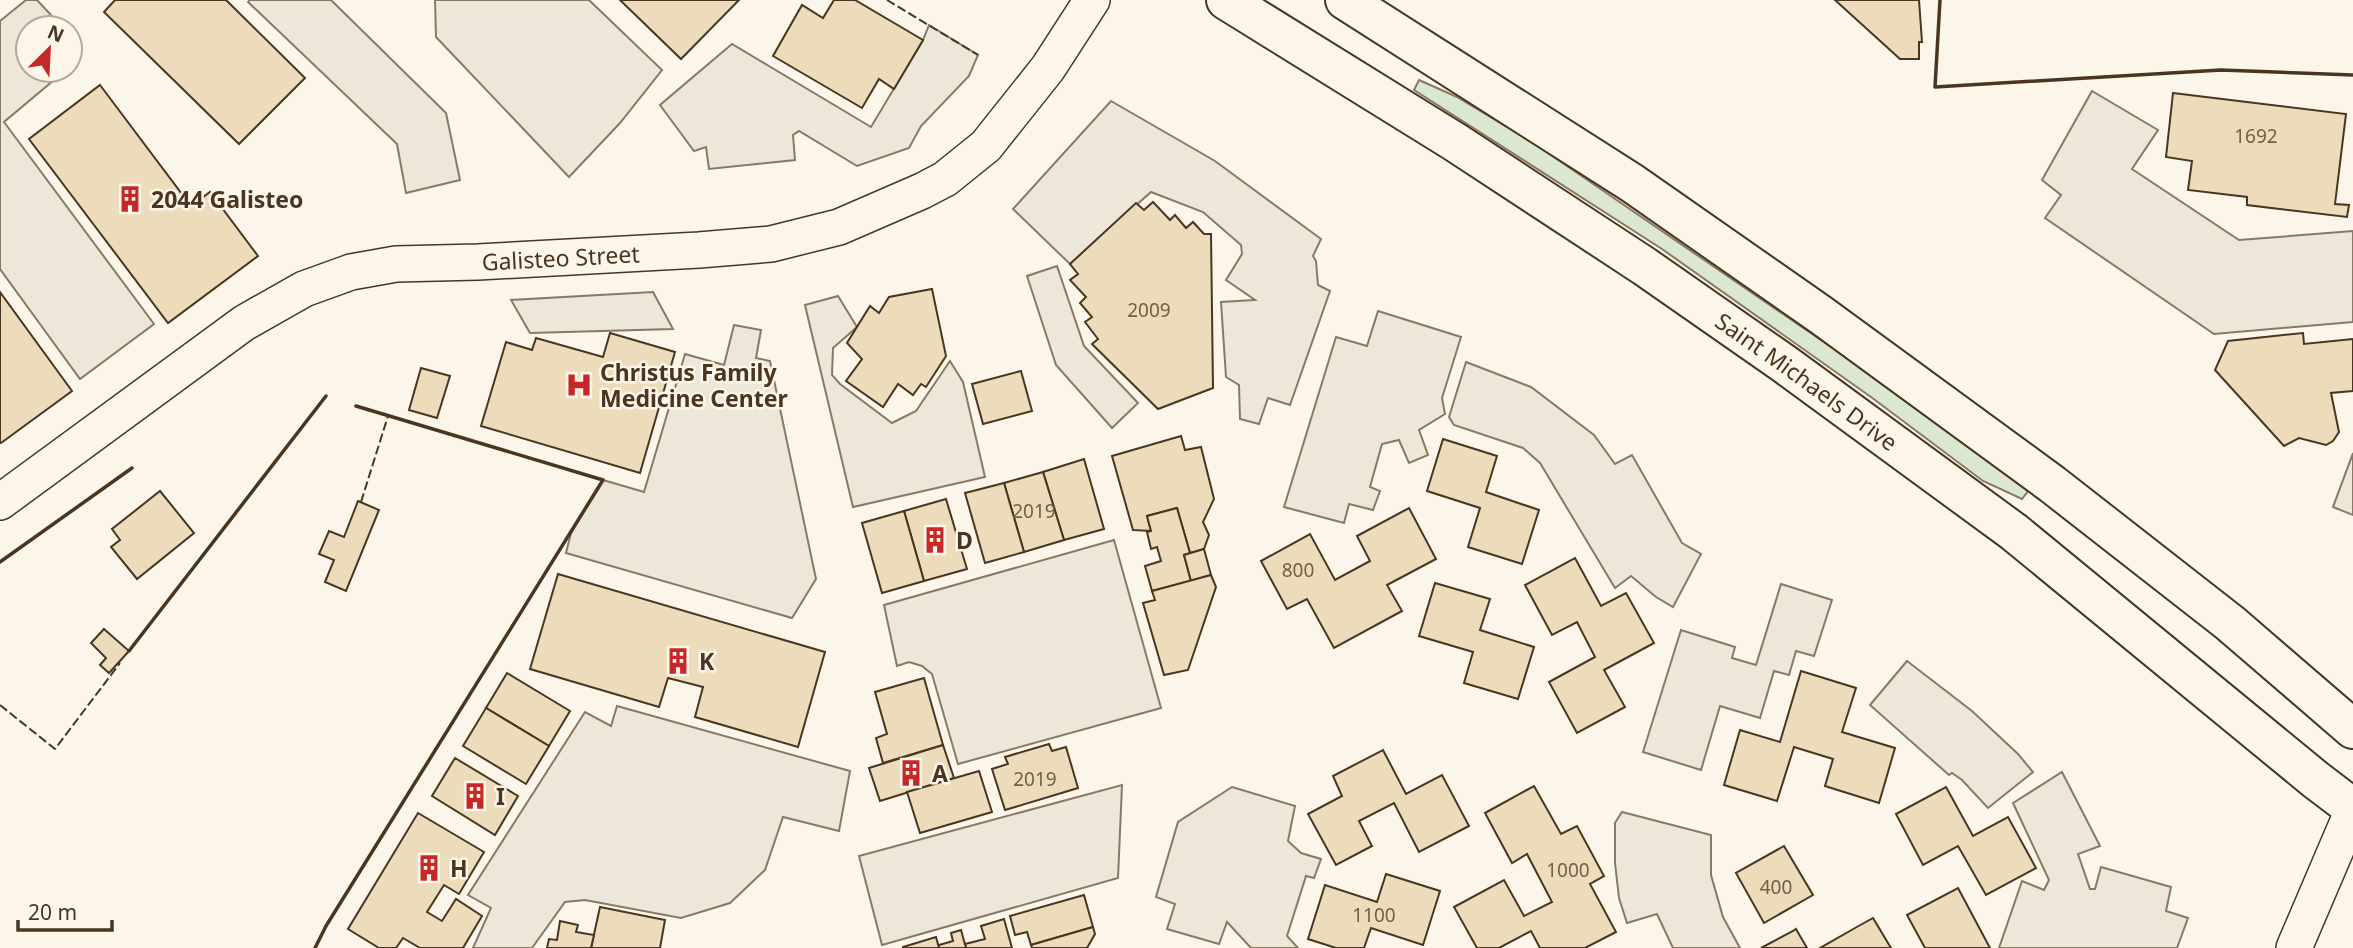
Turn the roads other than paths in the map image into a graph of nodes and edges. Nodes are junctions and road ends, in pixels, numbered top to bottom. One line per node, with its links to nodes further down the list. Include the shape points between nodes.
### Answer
1 (1092, 0): 4 (street, Galisteo Street, via 1048,68 986,146 922,191 839,227 771,244 396,264 351,272 304,289 244,323)
2 (1226, 0): 6 (main road, Saint Michaels Drive, via 1644,266 1786,365 2014,532)
3 (1345, 0): 5 (main road, via 1632,183 1821,314 2115,533 2230,623)
4 (0, 502)
5 (2353, 729)
6 (2353, 809): 7 (street)
7 (2294, 948)

